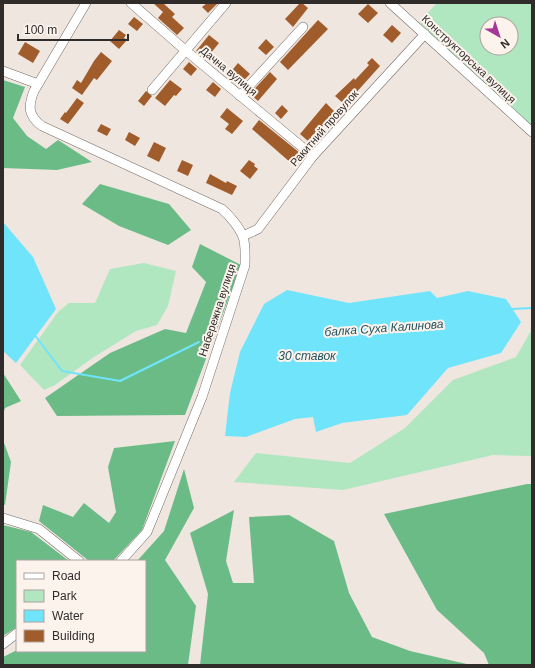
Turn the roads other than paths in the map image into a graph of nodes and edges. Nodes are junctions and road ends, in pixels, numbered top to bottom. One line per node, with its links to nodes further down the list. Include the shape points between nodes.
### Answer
1 (86, 3): 9 (street)
2 (131, 3): 7 (street, Дачна вулиця)
3 (226, 3): 7 (street)
4 (390, 3): 6 (street, Конструкторська вулиця)
5 (303, 27): 11 (street)
6 (425, 34): 12 (street, Конструкторська вулиця); 13 (street, Ракитний провулок)
7 (185, 50): 10 (street); 11 (street, Дачна вулиця)
8 (3, 71): 9 (street)
9 (38, 84): 14 (street, Набережна вулиця, via 29,107 42,126 216,205 228,214)
10 (152, 90)
11 (240, 96): 13 (street, Дачна вулиця)
12 (532, 132)
13 (313, 156): 14 (street, Ракитний провулок, via 258,229)
14 (243, 236): 17 (street, Набережна вулиця, via 245,265 202,397 147,532)
15 (3, 518): 16 (street, via 39,529)
16 (78, 560)
17 (122, 560)
18 (16, 634): 19 (street)
19 (3, 644)

